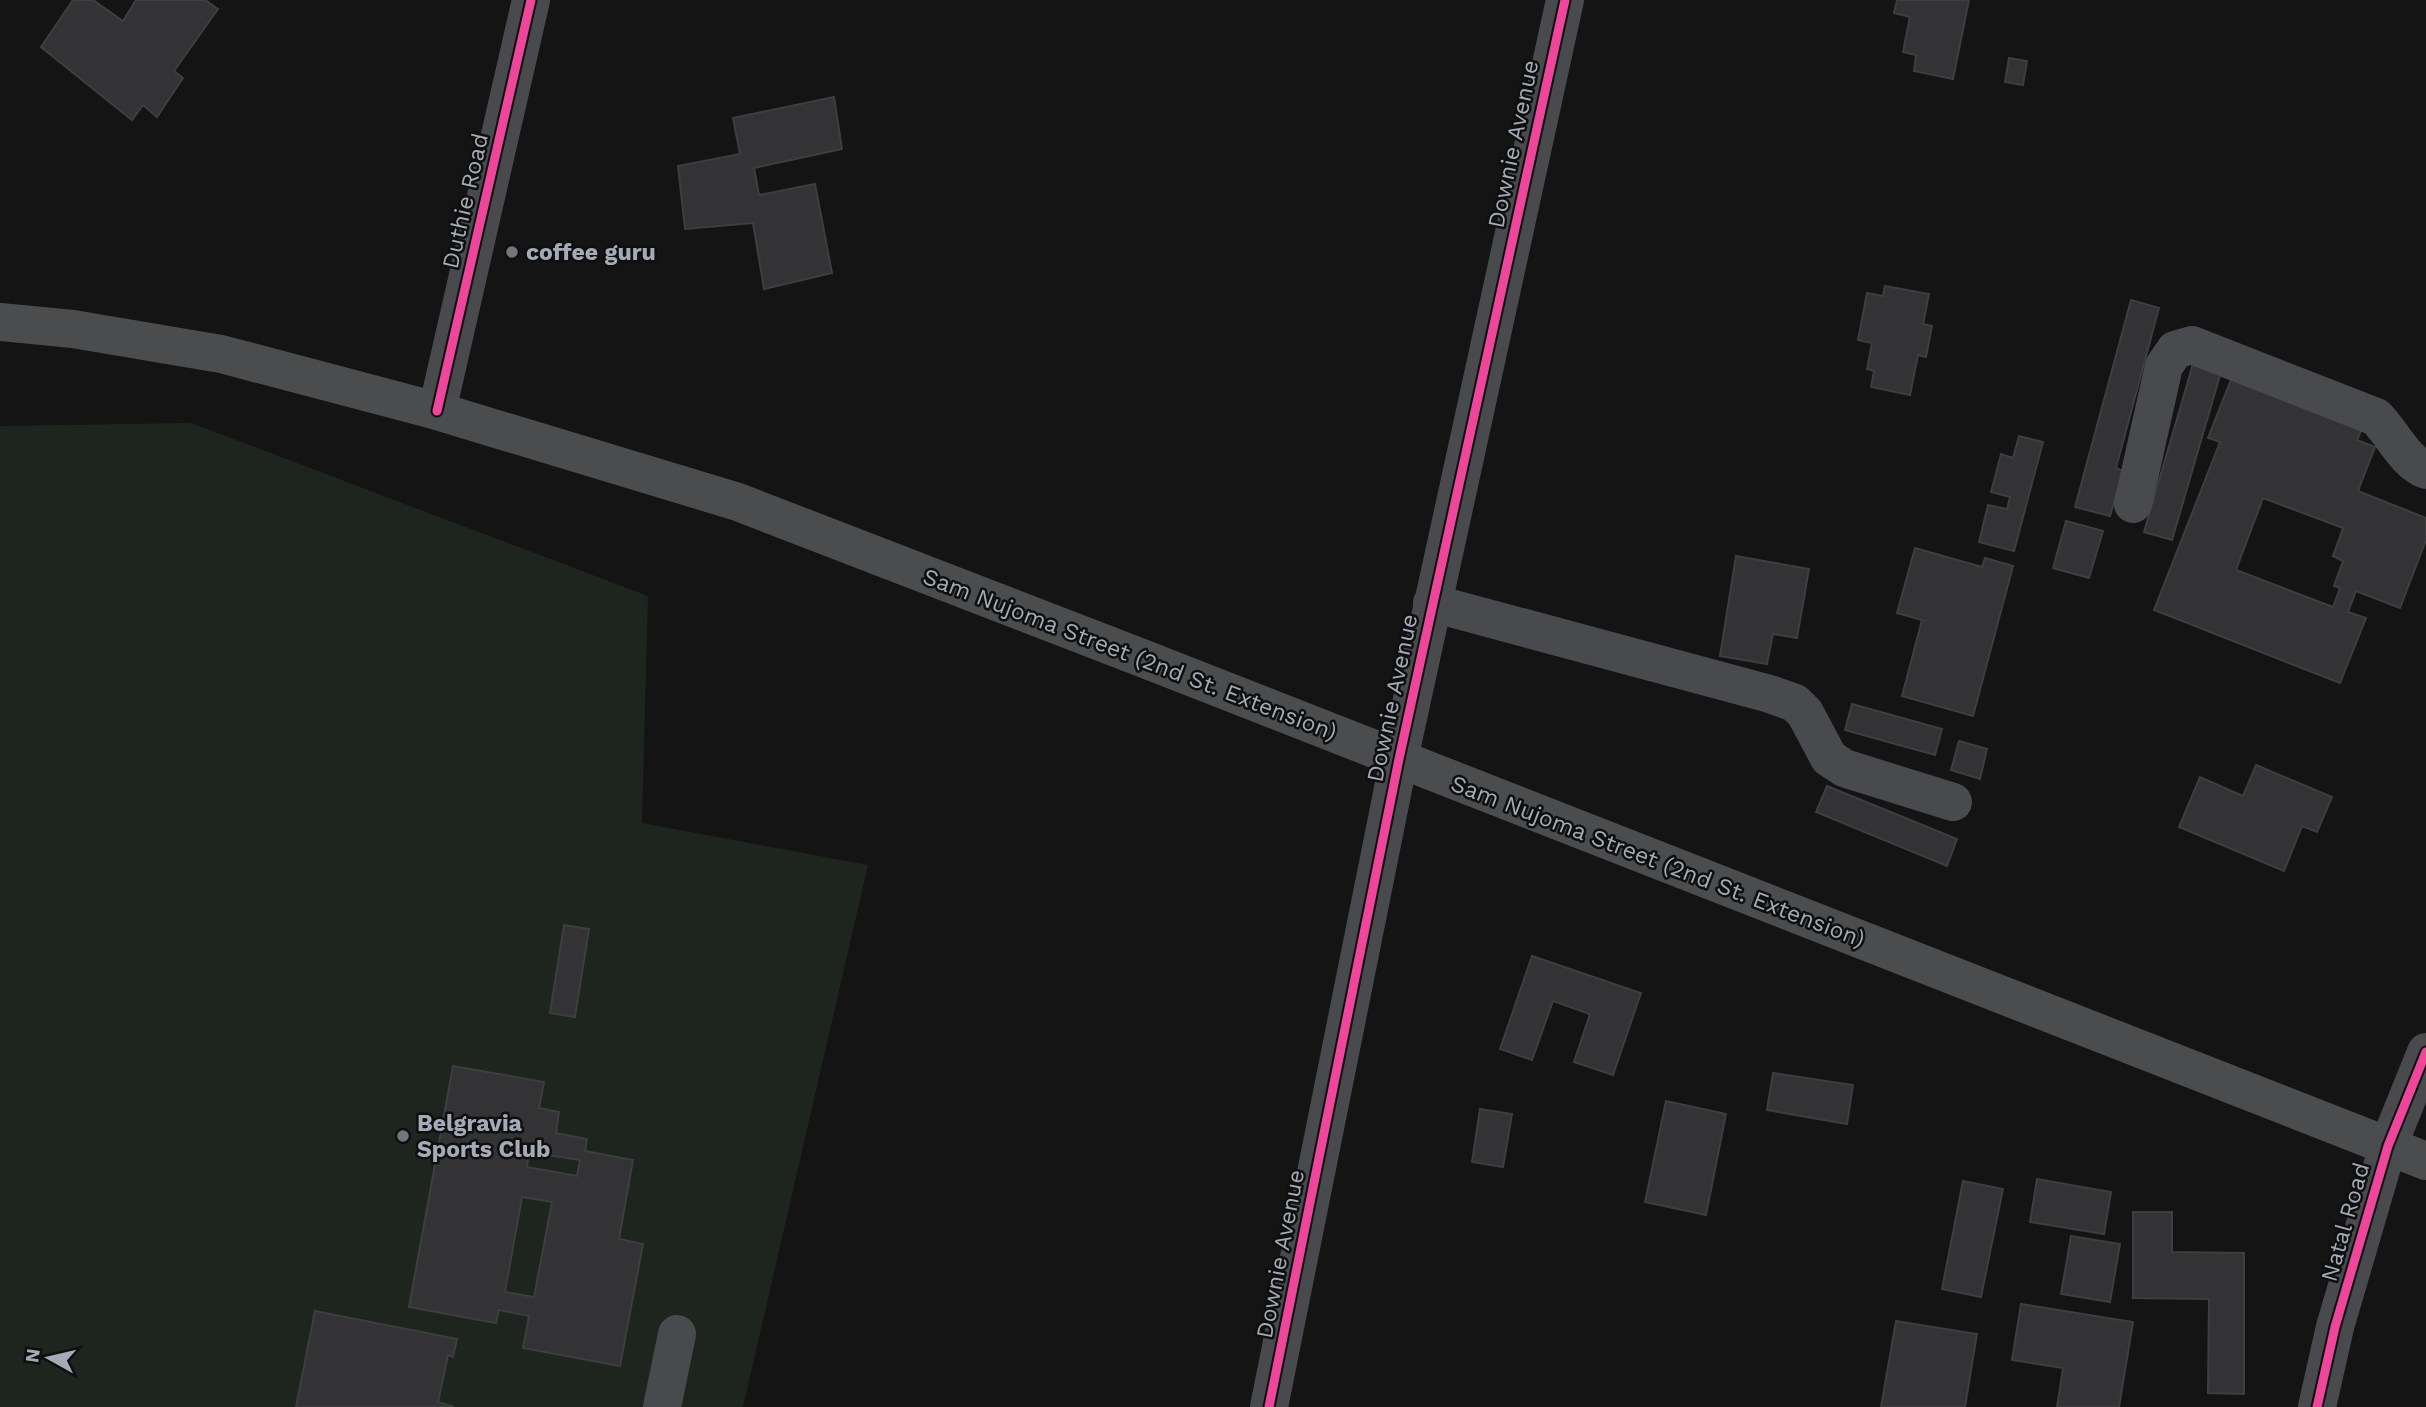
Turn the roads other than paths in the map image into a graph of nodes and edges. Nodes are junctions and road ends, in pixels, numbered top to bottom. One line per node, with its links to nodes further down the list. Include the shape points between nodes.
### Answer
1 (531, 0): 4 (street, Duthie Road)
2 (1565, 0): 7 (street, Downie Avenue)
3 (0, 322): 4 (highway, Sam Nujoma Street (2nd St. Extension), via 73,329 221,354)
4 (437, 411): 8 (highway, Sam Nujoma Street (2nd St. Extension), via 737,502)
5 (2426, 471): 6 (street, via 2409,459 2376,417 2192,345 2175,350 2164,366)
6 (2133, 504)
7 (1432, 604): 8 (street, Downie Avenue); 9 (street, via 1795,703 1829,758 1843,768)
8 (1399, 759): 11 (highway, Sam Nujoma Street (2nd St. Extension)); 15 (street, Downie Avenue)
9 (1953, 802)
10 (2426, 1052): 11 (street, Natal Road)
11 (2388, 1146): 12 (highway, Sam Nujoma Street (2nd St. Extension)); 16 (street, Natal Road, via 2334,1327)
12 (2426, 1161)
13 (677, 1334): 14 (street)
14 (662, 1407)
15 (1269, 1407)
16 (2317, 1407)

